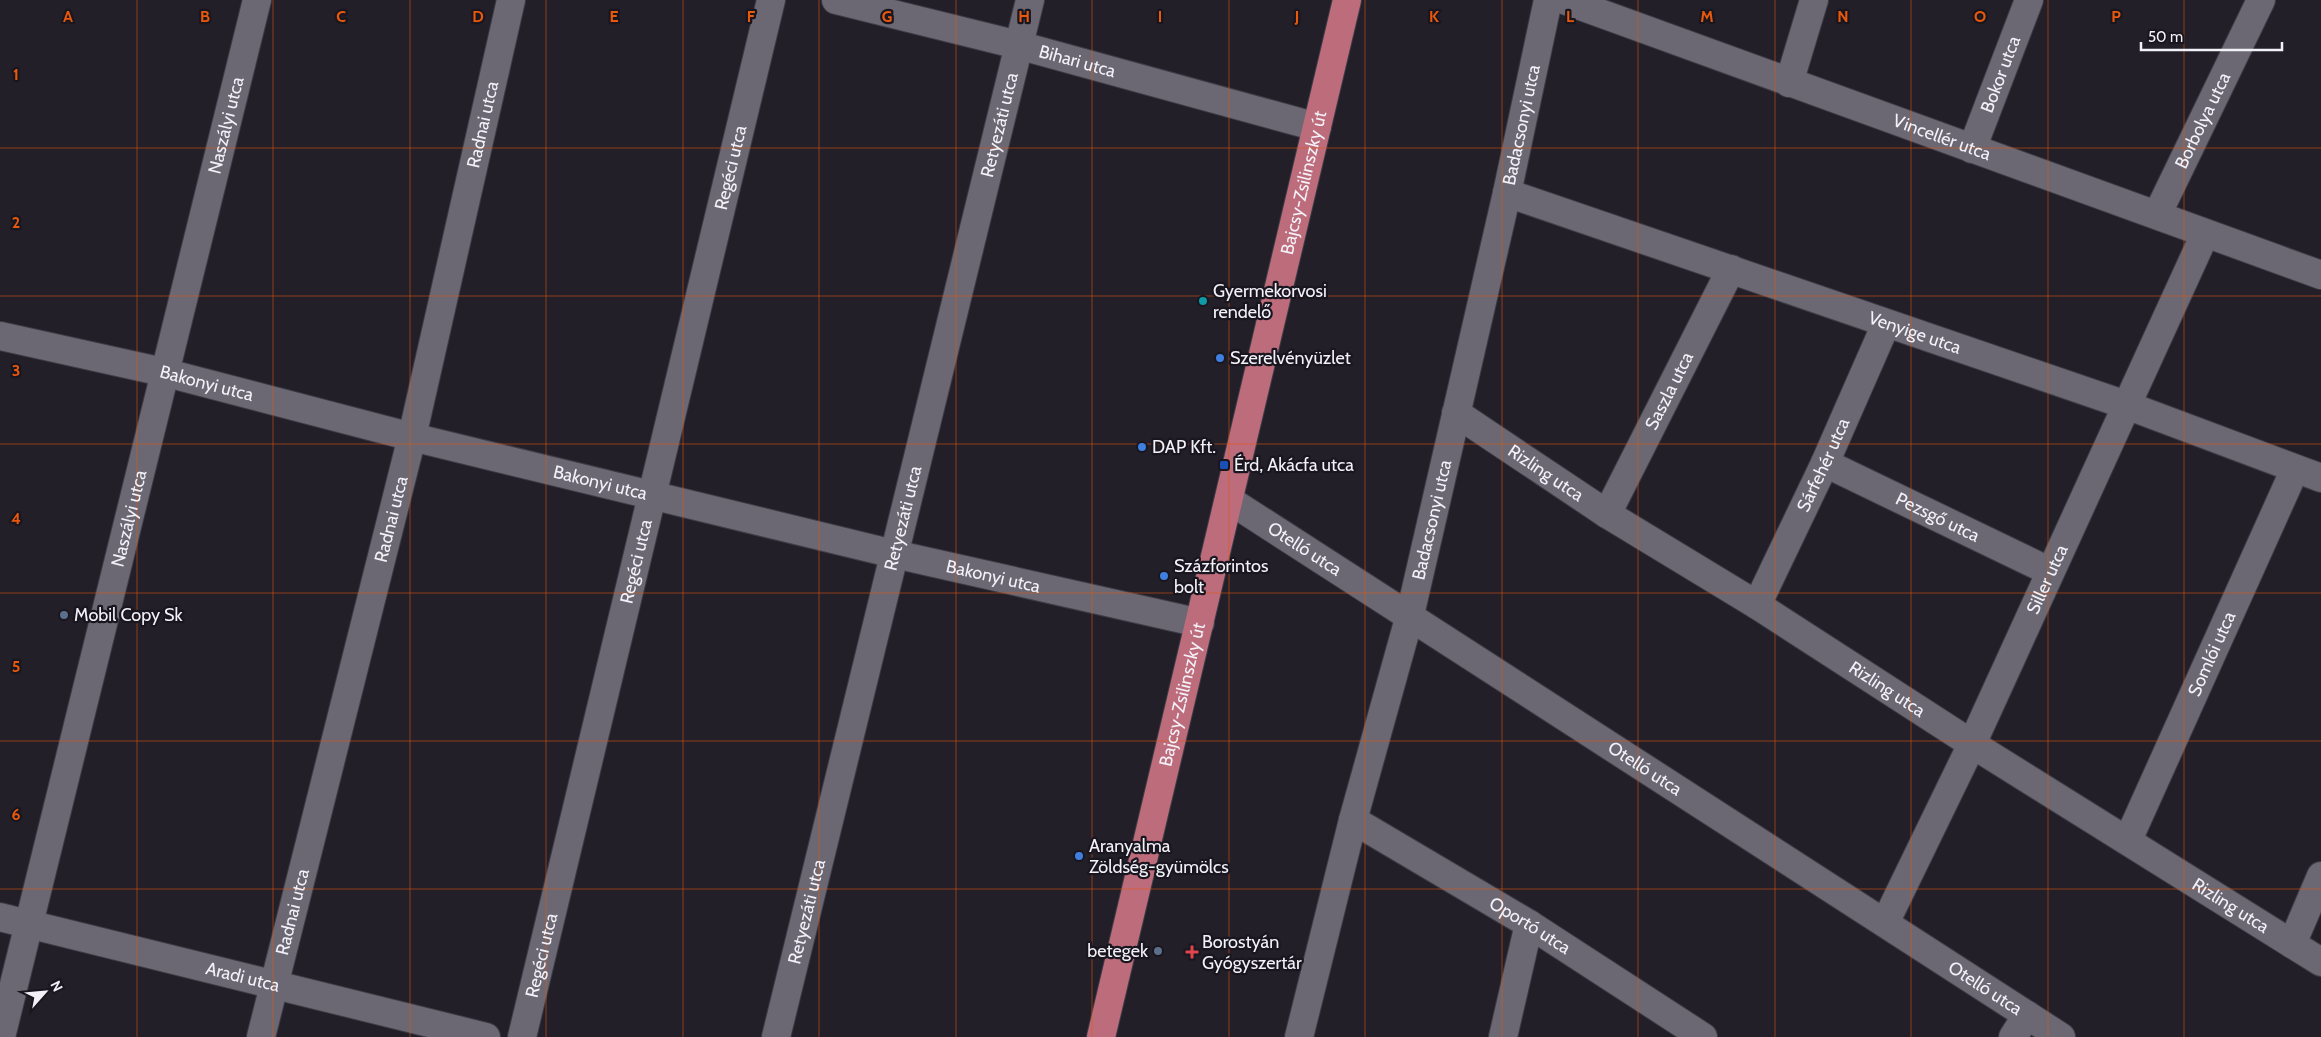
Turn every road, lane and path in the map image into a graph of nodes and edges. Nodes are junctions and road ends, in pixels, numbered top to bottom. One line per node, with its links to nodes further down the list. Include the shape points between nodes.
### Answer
1 (257, 0): 23 (street, Naszályi utca)
2 (510, 0): 26 (street, Radnai utca)
3 (771, 0): 30 (street, Regéci utca)
4 (836, 0): 12 (street, Bihari utca)
5 (1030, 0): 12 (street, Retyezáti utca)
6 (1347, 0): 14 (main road, Bajcsy-Zsilinszky út)
7 (1548, 0): 16 (street, Badacsonyi utca)
8 (1814, 0): 13 (street)
9 (2029, 0): 15 (street, Bokor utca)
10 (2261, 0): 17 (street, Borbolya utca)
11 (1577, 2): 13 (street, Vincellér utca)
12 (1018, 45): 14 (street, Bihari utca); 33 (street, Retyezáti utca)
13 (1789, 83): 15 (street, Vincellér utca)
14 (1317, 127): 31 (main road, Bajcsy-Zsilinszky út)
15 (1972, 148): 17 (street, Vincellér utca)
16 (1507, 193): 19 (street, Venyige utca); 25 (street, Badacsonyi utca)
17 (2157, 215): 18 (street, Vincellér utca)
18 (2204, 234): 20 (street, Vincellér utca); 24 (street, Siller utca)
19 (1731, 270): 21 (street, Venyige utca); 32 (street, Saszla utca)
20 (2321, 275)
21 (1886, 324): 24 (street, Venyige utca); 27 (street, Sárfehér utca)
22 (0, 336): 23 (street, Bakonyi utca)
23 (163, 372): 26 (street, Bakonyi utca); 44 (street, Naszályi utca)
24 (2126, 404): 28 (street, Venyige utca); 34 (street, Siller utca)
25 (1456, 412): 32 (street, Rizling utca); 36 (street, Badacsonyi utca)
26 (412, 437): 30 (street, Bakonyi utca); 48 (street, Radnai utca)
27 (1825, 463): 34 (street, Pezsgő utca); 35 (street, Sárfehér utca)
28 (2295, 469): 29 (street, Venyige utca); 40 (street, Somlói utca)
29 (2321, 478)
30 (651, 495): 33 (street, Bakonyi utca); 54 (street, Regéci utca)
31 (1229, 500): 36 (street, Otelló utca); 37 (main road, Bajcsy-Zsilinszky út)
32 (1607, 514): 35 (street, Rizling utca)
33 (894, 554): 37 (street, Bakonyi utca); 55 (street, Retyezáti utca)
34 (2049, 571): 38 (street, Siller utca)
35 (1757, 605): 38 (street, Rizling utca)
36 (1410, 615): 39 (street, Badacsonyi utca); 43 (street, Otelló utca)
37 (1200, 624): 56 (main road, Bajcsy-Zsilinszky út)
38 (1972, 744): 40 (street, Rizling utca); 43 (street, Siller utca)
39 (1353, 820): 45 (street, Oportó utca); 57 (street, Badacsonyi utca)
40 (2128, 840): 46 (street, Rizling utca)
41 (2321, 876): 46 (street)
42 (0, 917): 44 (street, Aradi utca)
43 (1885, 922): 49 (street, Otelló utca)
44 (28, 923): 48 (street, Aradi utca); 51 (street, Naszályi utca)
45 (1529, 924): 50 (street, Oportó utca); 58 (street)
46 (2292, 944): 47 (street, Rizling utca)
47 (2321, 962)
48 (274, 984): 52 (street, Radnai utca); 53 (street, Aradi utca)
49 (2020, 1026): 59 (street, Otelló utca)
50 (1697, 1035)
51 (1, 1037)
52 (261, 1037)
53 (486, 1037)
54 (522, 1037)
55 (776, 1037)
56 (1101, 1037)
57 (1299, 1037)
58 (1503, 1037)
59 (2061, 1037)

